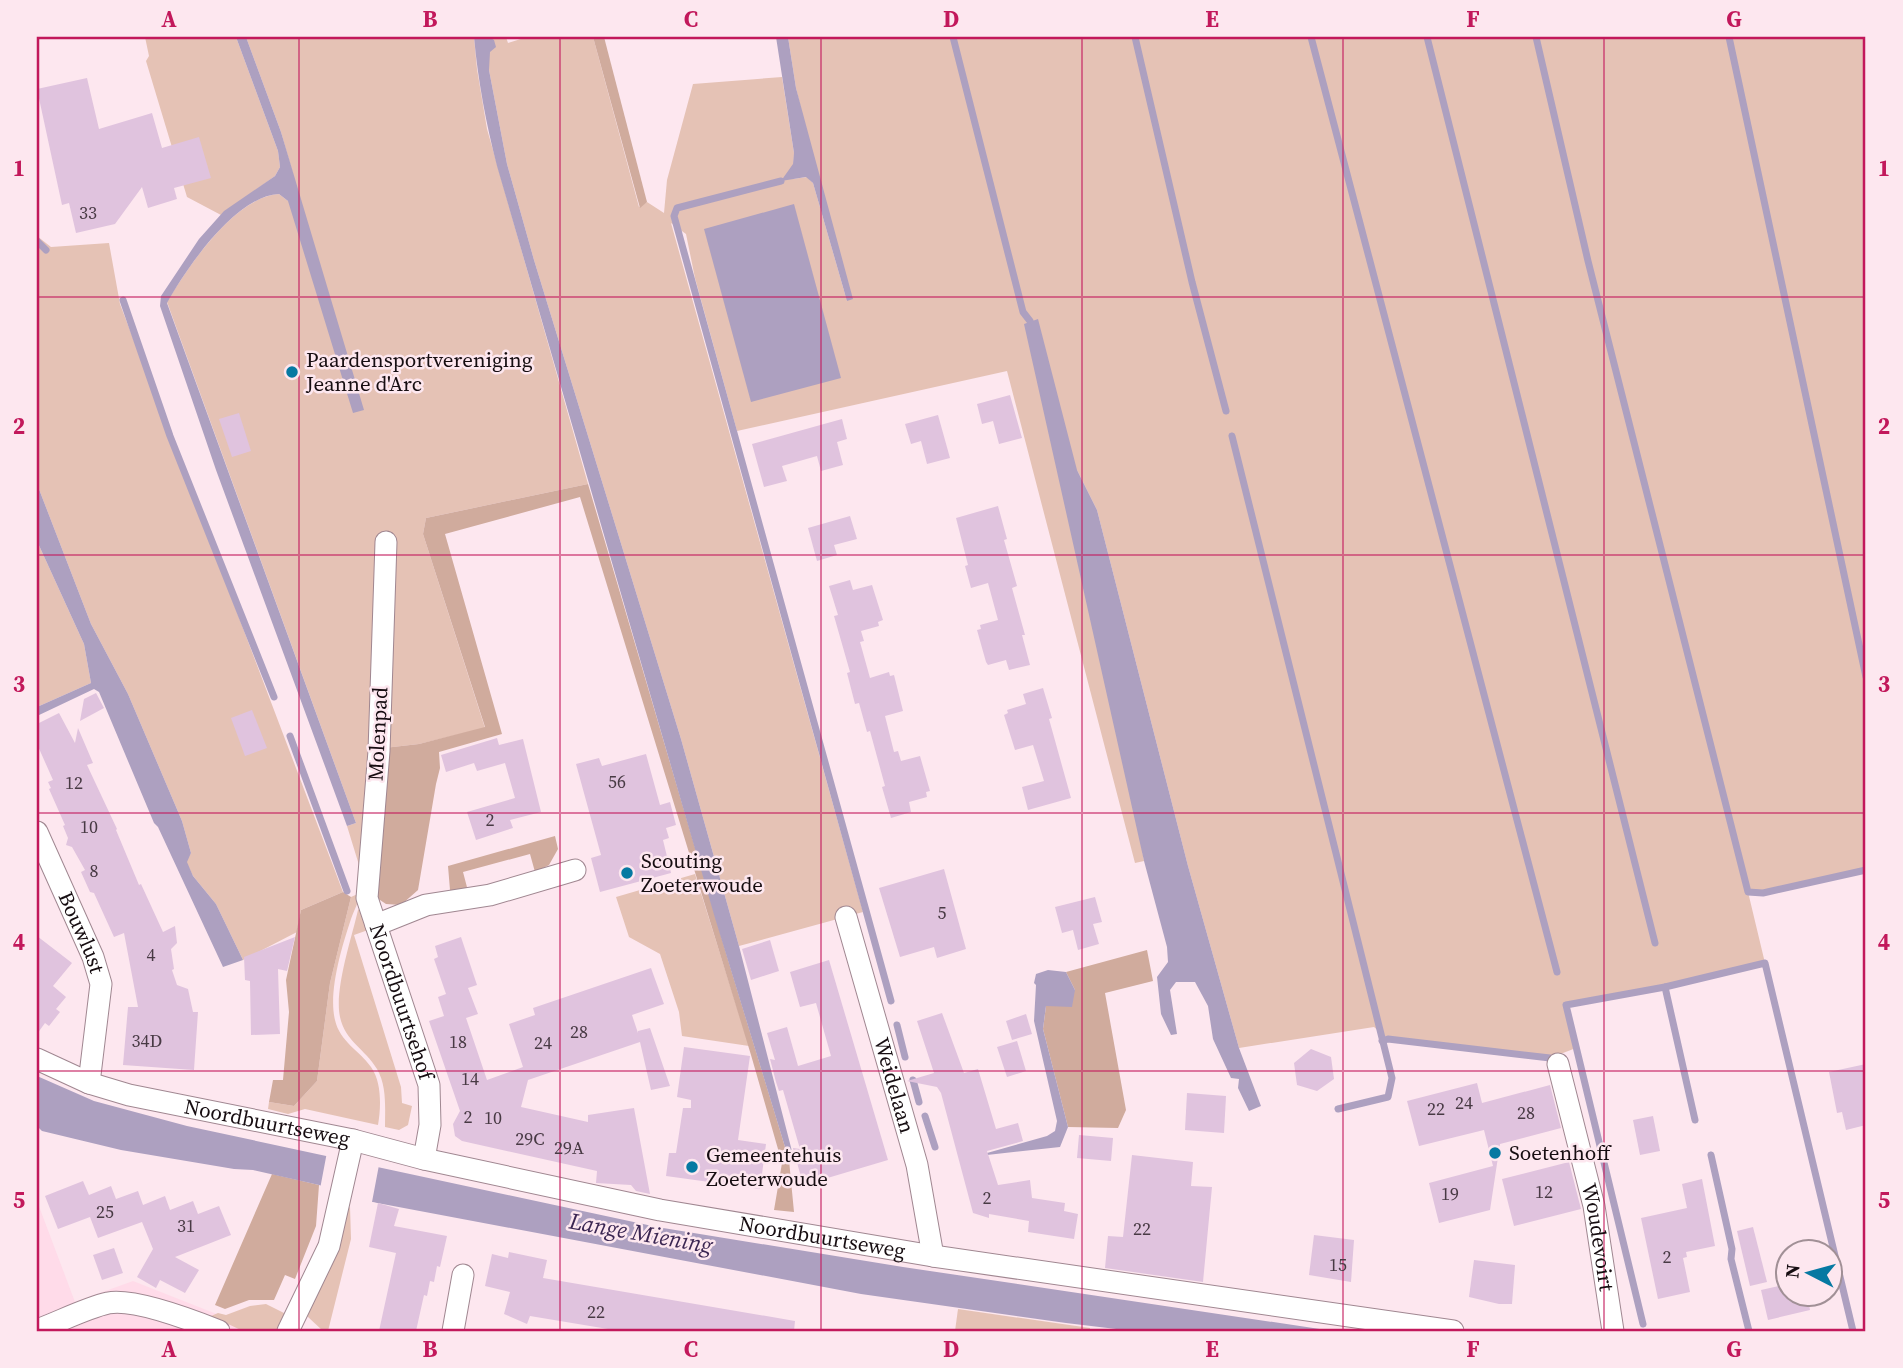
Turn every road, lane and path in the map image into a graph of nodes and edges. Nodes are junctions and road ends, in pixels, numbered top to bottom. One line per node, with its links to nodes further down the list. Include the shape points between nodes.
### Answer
1 (386, 542): 5 (street, Molenpad, via 379,751 368,898)
2 (37, 832): 8 (street, Bouwlust, via 101,984)
3 (575, 870): 5 (street, Noordbuurtsehof, via 490,895 426,905)
4 (846, 917): 11 (street, Weidelaan, via 917,1165)
5 (376, 925): 10 (street, Noordbuurtsehof, via 429,1085 430,1125)
6 (37, 1059): 8 (street, Noordbuurtseweg)
7 (1558, 1064): 18 (street, Woudevoirt, via 1594,1206)
8 (89, 1083): 9 (street, Noordbuurtseweg)
9 (352, 1146): 10 (street, Noordbuurtseweg); 15 (street, via 329,1246)
10 (424, 1159): 11 (street, Noordbuurtseweg, via 660,1210)
11 (933, 1256): 17 (street, Noordbuurtseweg)
12 (463, 1275): 16 (street)
13 (37, 1330): 14 (street, via 108,1303 125,1302)
14 (219, 1331)
15 (288, 1331)
16 (453, 1331)
17 (1454, 1331)
18 (1613, 1331)

